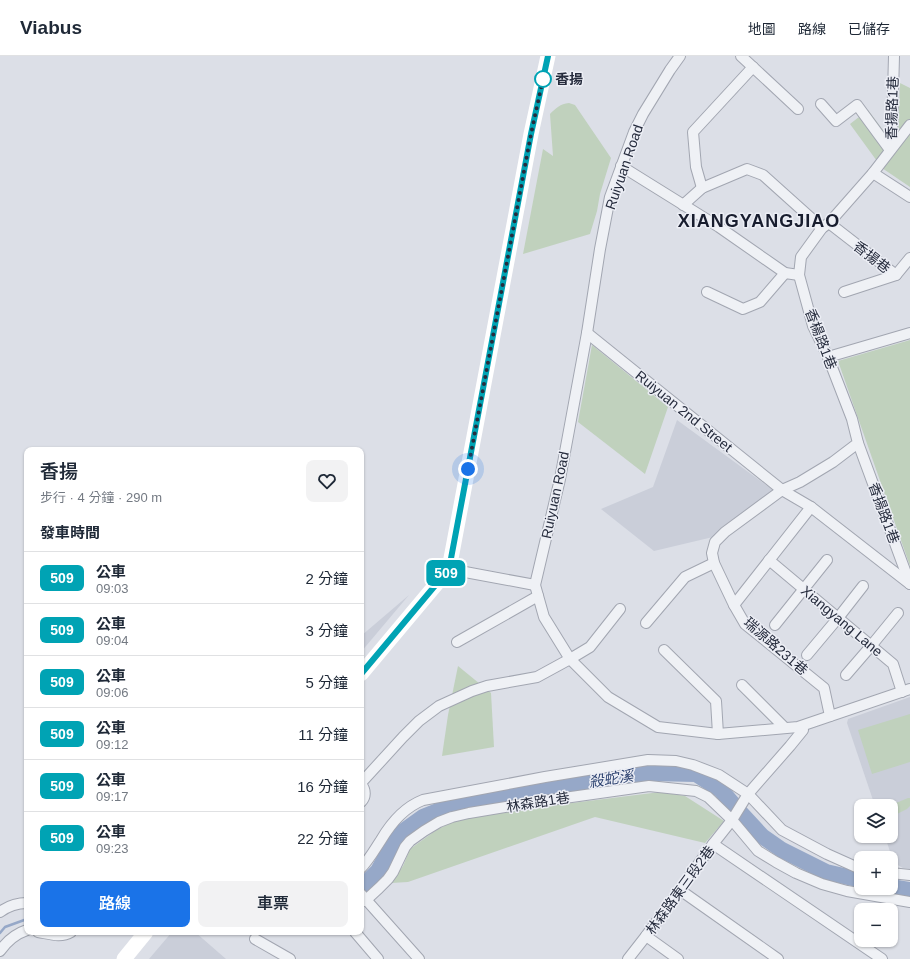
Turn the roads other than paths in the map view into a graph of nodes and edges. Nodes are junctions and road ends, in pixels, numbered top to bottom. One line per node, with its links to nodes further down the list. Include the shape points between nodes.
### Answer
1 (548, 56): 31 (street)
2 (680, 56): 10 (street, Ruiyuan Road, via 643,114)
3 (741, 56): 5 (street)
4 (894, 56): 9 (street, 香揚路1巷)
5 (753, 67): 7 (street); 12 (street, via 693,132 696,167)
6 (821, 104): 9 (street, 香揚路1巷, via 836,121 856,105)
7 (798, 109)
8 (910, 125): 9 (street)
9 (890, 150): 11 (street, 香楊路1巷)
10 (621, 166): 14 (street); 22 (street, Ruiyuan Road, via 610,197)
11 (873, 172): 13 (street); 15 (street, 香楊路1巷)
12 (702, 188): 14 (street, 香揚巷); 15 (street, 香揚巷, via 747,169 763,175)
13 (910, 197)
14 (683, 205): 17 (street)
15 (826, 226): 18 (street, 香楊路1巷, via 801,257); 19 (street, 香揚巷)
16 (910, 258): 19 (street, 香揚巷)
17 (785, 273): 18 (street); 20 (street, via 760,302 743,309)
18 (799, 275): 24 (street, 香楊路1巷, via 813,326)
19 (896, 275): 21 (street, 香揚巷)
20 (708, 292)
21 (844, 292)
22 (587, 333): 26 (street, Ruiyuan 2nd Street); 33 (street, Ruiyuan Road, via 560,479)
23 (910, 333): 24 (street)
24 (828, 357): 25 (street, 香楊路1巷, via 852,419)
25 (858, 443): 26 (street, via 834,462); 32 (street, 香揚路1巷)
26 (782, 490): 27 (street); 30 (street, 瑞源路231巷, via 715,542 712,553)
27 (811, 507): 28 (street); 32 (street)
28 (769, 560): 35 (street, Xiangyang Lane); 37 (street)
29 (827, 560): 35 (street)
30 (714, 563): 37 (street, 瑞源路231巷); 41 (street, via 685,577)
31 (449, 569): 33 (street); 48 (street)
32 (910, 584)
33 (535, 585): 36 (street, Ruiyuan Road)
34 (863, 586): 40 (street)
35 (804, 589): 40 (street, Xiangyang Lane); 42 (street)
36 (538, 596): 43 (street); 47 (street, Ruiyuan Road, via 544,617)
37 (734, 605): 52 (street, 瑞源路231巷, via 745,624 824,688)
38 (620, 609): 47 (street, via 590,647)
39 (898, 613): 44 (street)
40 (838, 618): 44 (street, Xiangyang Lane); 46 (street)
41 (646, 623)
42 (775, 625)
43 (457, 642)
44 (871, 646): 49 (street); 51 (street, Xiangyang Lane, via 893,664)
45 (664, 650): 55 (street, via 716,701)
46 (808, 655)
47 (570, 659): 55 (street, Ruiyuan Road, via 608,697 658,727); 56 (street, via 537,677 487,686 439,706 419,721)
48 (364, 670)
49 (846, 675)
50 (742, 685): 53 (street)
51 (906, 690): 52 (street, Xiangyang Lane)
52 (830, 716): 53 (street, Ruiyuan Road, via 798,727)
53 (785, 728): 55 (street, Ruiyuan Road)
54 (803, 730): 57 (street, 林森路東三段2巷)
55 (718, 734)
56 (364, 781)
57 (748, 794): 58 (street, 林森路東三段2巷); 60 (street, via 719,775 693,765 648,760 446,795 423,800 407,809 394,822); 61 (street, via 782,830)
58 (732, 820): 59 (street, 林森路東三段2巷); 65 (street, 林森路1巷, via 708,797 696,790 649,786 469,813 439,822 410,841 393,872 379,888); 67 (street, 林森路1巷, via 758,851 796,873 847,891)
59 (713, 844): 64 (street, 林森路東三段2巷); 85 (street)
60 (364, 864)
61 (854, 866)
62 (898, 874): 63 (street)
63 (910, 875)
64 (680, 890): 75 (street, 林森路東三段2巷); 84 (street)
65 (364, 898)
66 (364, 901): 81 (street)
67 (910, 902)
68 (24, 903): 69 (street)
69 (0, 912)
70 (24, 931): 77 (street, via 6,942)
71 (54, 935): 72 (street)
72 (64, 935)
73 (144, 935): 78 (street)
74 (358, 935): 80 (street)
75 (646, 936): 82 (street, 林森路東三段2巷); 83 (street)
76 (255, 938): 79 (street)
77 (0, 951)
78 (124, 959)
79 (290, 959)
80 (378, 959)
81 (419, 959)
82 (628, 959)
83 (678, 959)
84 (778, 959)
85 (882, 959)

